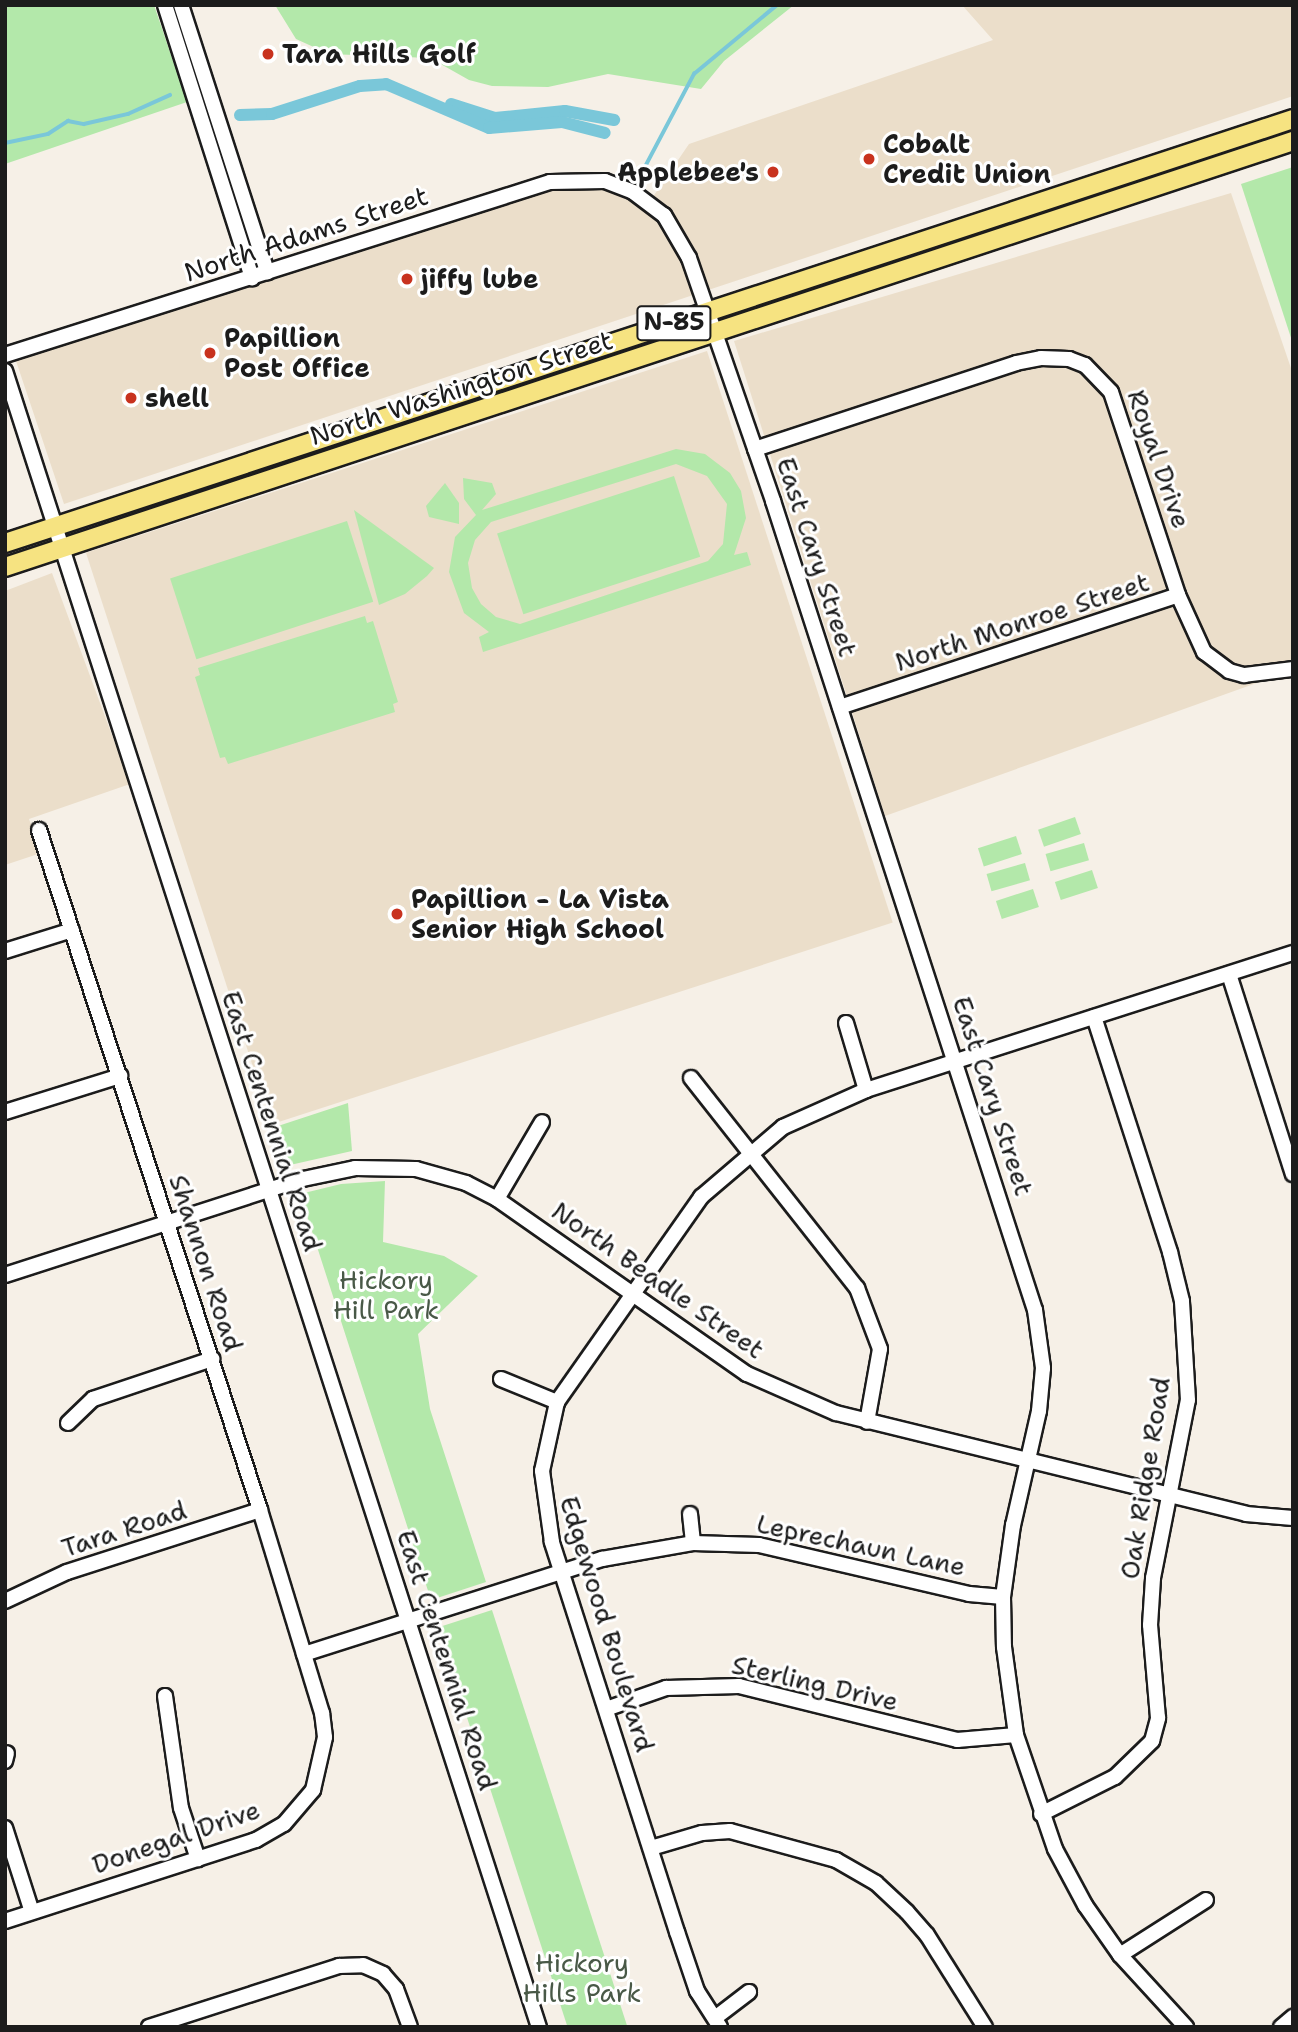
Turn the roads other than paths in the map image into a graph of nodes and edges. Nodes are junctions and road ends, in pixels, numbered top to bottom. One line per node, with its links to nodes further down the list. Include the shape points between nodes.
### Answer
1 (165, 5): 7 (street)
2 (181, 5): 6 (street)
3 (1293, 119): 8 (main road, North Washington Street / N-85)
4 (1293, 141): 9 (main road, North Washington Street / N-85)
5 (624, 188): 6 (street, North Adams Street, via 590,179 550,181); 8 (street, East Cary Street, via 652,204 677,234)
6 (267, 272): 7 (street, North Adams Street)
7 (252, 278): 10 (street, North Adams Street)
8 (708, 312): 9 (street, East Cary Street); 13 (main road, North Washington Street / N-85)
9 (714, 333): 12 (street, East Cary Street); 15 (main road, North Washington Street / N-85)
10 (5, 355)
11 (5, 371): 13 (street, East Centennial Road)
12 (755, 449): 17 (street, Royal Drive, via 1016,363 1069,359 1085,365 1111,392); 19 (street, East Cary Street)
13 (54, 527): 14 (main road, North Washington Street / N-85); 15 (street, East Centennial Road)
14 (5, 543)
15 (61, 549): 16 (main road, North Washington Street / N-85); 35 (street, East Centennial Road)
16 (5, 567)
17 (1178, 596): 18 (street, Royal Drive, via 1204,652 1229,671 1254,676); 19 (street, North Monroe Street)
18 (1293, 668)
19 (840, 707): 27 (street, East Cary Street)
20 (39, 830): 21 (street, Shannon Road)
21 (72, 930): 22 (street); 28 (street, Shannon Road)
22 (5, 951)
23 (1293, 953): 24 (street, Edgewood Boulevard)
24 (1229, 974): 25 (street, Edgewood Boulevard); 34 (street)
25 (1094, 1017): 27 (street, Edgewood Boulevard); 46 (street, Oak Ridge Road, via 1182,1301 1188,1400)
26 (846, 1023): 30 (street)
27 (956, 1061): 30 (street, Edgewood Boulevard); 45 (street, East Cary Street, via 1035,1310 1043,1368)
28 (120, 1076): 31 (street); 37 (street, Shannon Road)
29 (691, 1078): 33 (street)
30 (866, 1090): 33 (street, Edgewood Boulevard, via 783,1127)
31 (5, 1112)
32 (542, 1122): 36 (street)
33 (749, 1153): 39 (street, Edgewood Boulevard, via 701,1197); 43 (street, via 857,1288 870,1314 880,1349)
34 (1293, 1174)
35 (268, 1189): 36 (street, North Beadle Street, via 355,1168 397,1166 443,1175); 37 (street, North Beadle Street); 54 (street, East Centennial Road)
36 (497, 1199): 39 (street, North Beadle Street)
37 (167, 1222): 38 (street, North Beadle Street); 40 (street, Shannon Road)
38 (5, 1275)
39 (635, 1294): 42 (street, Edgewood Boulevard); 43 (street, North Beadle Street, via 747,1374)
40 (212, 1359): 44 (street, via 93,1399); 47 (street, Shannon Road)
41 (501, 1379): 42 (street)
42 (557, 1402): 51 (street, Edgewood Boulevard, via 544,1450 542,1497)
43 (867, 1422): 45 (street, North Beadle Street)
44 (68, 1423)
45 (1028, 1462): 46 (street, North Beadle Street); 52 (street, East Cary Street)
46 (1168, 1496): 49 (street, North Beadle Street, via 1246,1514); 60 (street, Oak Ridge Road, via 1151,1601 1158,1718 1153,1741 1115,1777)
47 (260, 1510): 53 (street, Tara Road, via 67,1572); 55 (street, Shannon Road)
48 (690, 1514): 50 (street)
49 (1293, 1518)
50 (692, 1543): 51 (street, Leprechaun Lane, via 648,1548); 52 (street, Leprechaun Lane, via 759,1545 956,1591)
51 (561, 1572): 54 (street, Leprechaun Lane); 57 (street, Edgewood Boulevard)
52 (1003, 1597): 59 (street, East Cary Street, via 1004,1647)
53 (5, 1601)
54 (409, 1621): 55 (street, Leprechaun Lane); 73 (street, East Centennial Road)
55 (304, 1654): 58 (street, Shannon Road)
56 (165, 1696): 63 (street, via 174,1772)
57 (606, 1709): 59 (street, Sterling Drive, via 666,1688 739,1686 957,1740 980,1742); 62 (street, Edgewood Boulevard)
58 (322, 1713): 63 (street, Donegal Drive, via 321,1764 300,1808 256,1840)
59 (1016, 1735): 60 (street, East Cary Street)
60 (1041, 1814): 67 (street, East Cary Street, via 1085,1905)
61 (5, 1828): 65 (street)
62 (651, 1848): 70 (street, Edgewood Boulevard, via 697,1991); 74 (street, via 702,1833 730,1831 836,1860 876,1884 907,1912 927,1935)
63 (198, 1859): 65 (street, Donegal Drive)
64 (1206, 1900): 67 (street)
65 (32, 1912): 66 (street, Donegal Drive)
66 (5, 1921)
67 (1120, 1955): 75 (street, East Cary Street)
68 (749, 1992): 70 (street)
69 (1293, 2017): 76 (street)
70 (718, 2022)
71 (149, 2027): 72 (street, via 339,1966 363,1965 383,1974 396,1989)
72 (410, 2027)
73 (539, 2027)
74 (985, 2027)
75 (1186, 2027)
76 (1282, 2027)

